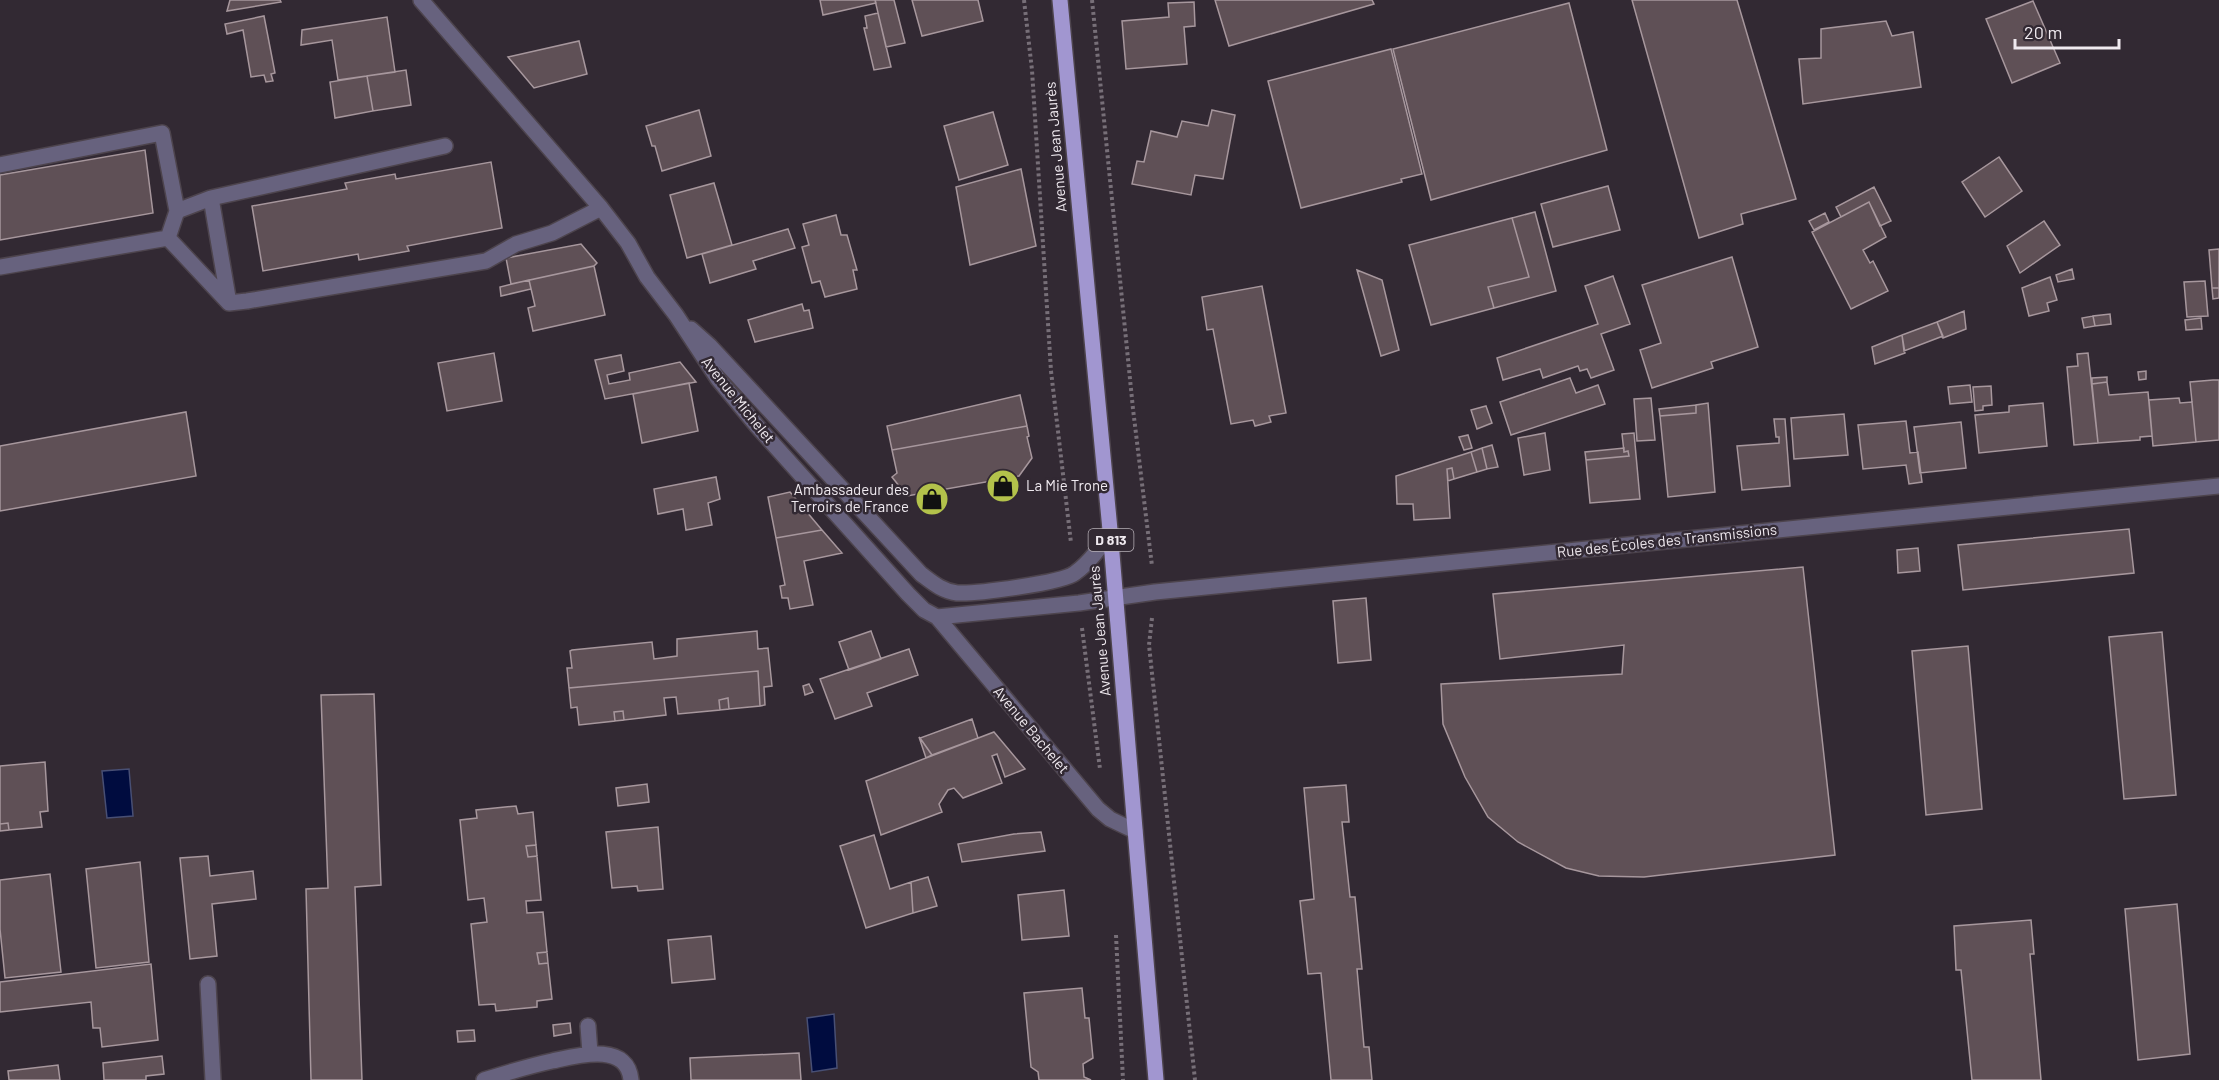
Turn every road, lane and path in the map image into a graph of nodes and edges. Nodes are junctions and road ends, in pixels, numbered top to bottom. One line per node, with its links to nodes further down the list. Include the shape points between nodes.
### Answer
1 (421, 0): 7 (street, Avenue Michelet)
2 (1060, 0): 14 (main road, Avenue Jean Jaurès / D 813)
3 (1092, 0): 15 (path)
4 (445, 146): 6 (street)
5 (0, 165): 8 (street, via 162,133)
6 (211, 198): 8 (street); 11 (street)
7 (601, 208): 11 (street, via 486,261); 12 (street, Avenue Michelet)
8 (177, 211): 9 (street)
9 (168, 238): 10 (street); 11 (street)
10 (0, 267)
11 (229, 303)
12 (676, 315): 14 (street, via 710,346 921,574 939,588 958,593 1052,582 1074,574 1105,541); 17 (street, Avenue Michelet, via 718,379 757,426 908,594)
13 (2219, 486): 15 (street, Rue des Écoles des Transmissions)
14 (1110, 530): 16 (main road, Avenue Jean Jaurès / D 813)
15 (1155, 592): 16 (street, Rue des Écoles des Transmissions); 26 (path, via 1149,645)
16 (1116, 597): 17 (street); 18 (main road, Avenue Jean Jaurès / D 813)
17 (937, 617): 18 (street, Avenue Bachelet, via 1098,809)
18 (1134, 831): 25 (main road, Avenue Jean Jaurès / D 813)
19 (208, 984): 22 (street)
20 (588, 1026): 21 (street)
21 (590, 1053): 23 (street); 24 (street, via 620,1060)
22 (213, 1080)
23 (484, 1080)
24 (631, 1080)
25 (1156, 1080)
26 (1196, 1080)

